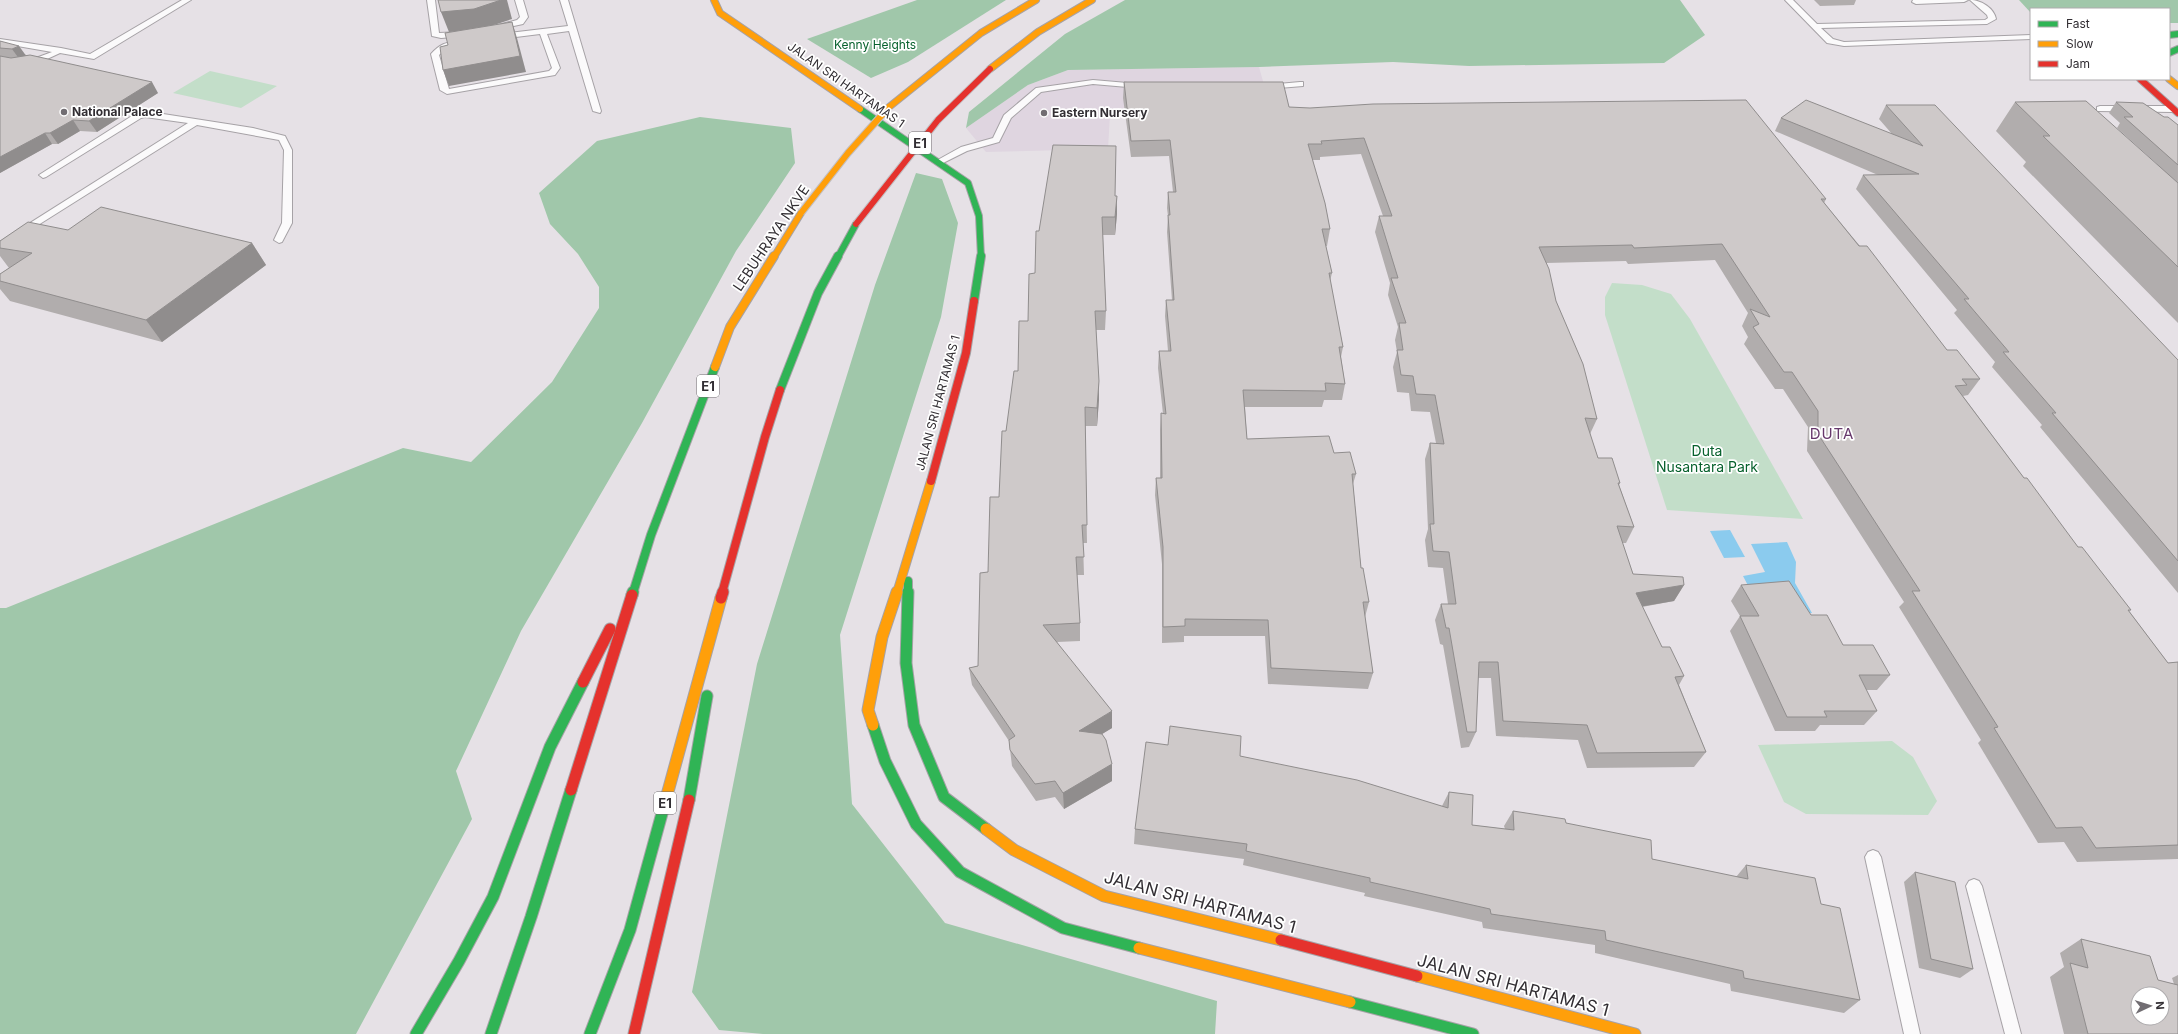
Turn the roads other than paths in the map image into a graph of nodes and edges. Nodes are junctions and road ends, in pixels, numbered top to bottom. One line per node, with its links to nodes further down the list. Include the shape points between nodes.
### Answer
1 (187, 0): 21 (lane, via 94,56)
2 (431, 0): 15 (lane, via 436,34 450,36)
3 (519, 0): 14 (lane, via 524,17 520,22)
4 (564, 0): 13 (lane)
5 (714, 0): 35 (main road, JALAN SRI HARTAMAS 1, via 720,13)
6 (1036, 0): 41 (main road, LEBUHRAYA NKVE / E1, bridge, via 980,33 889,107 848,153 801,213 730,327)
7 (1092, 0): 40 (main road, E1, bridge, via 1038,32 990,69 938,120 856,224 818,293 788,366 765,437)
8 (1789, 0): 12 (lane)
9 (1964, 0): 11 (lane)
10 (1974, 0): 12 (lane, via 1991,14 1992,19 1987,22)
11 (1916, 2)
12 (1815, 26): 17 (lane, via 1830,41 1840,43)
13 (572, 28): 16 (lane); 31 (lane)
14 (486, 30)
15 (471, 32)
16 (543, 32): 18 (lane); 20 (lane, via 556,68 552,73 447,92 443,88 435,54 444,46)
17 (2030, 37)
18 (490, 39)
19 (0, 41): 21 (lane)
20 (459, 44)
21 (61, 50): 22 (lane, via 30,65 19,66)
22 (0, 62)
23 (2141, 80): 32 (main road)
24 (2170, 80): 26 (main road)
25 (1300, 84): 28 (lane)
26 (2178, 86)
27 (1148, 87): 35 (lane, via 1093,82 1039,90 1007,117 996,140 964,149)
28 (1256, 89)
29 (2100, 108): 30 (lane)
30 (2138, 109): 32 (lane); 33 (lane)
31 (597, 111)
32 (2176, 111)
33 (2150, 120)
34 (194, 123): 36 (lane, via 151,114 138,116); 37 (lane, via 282,138 288,150 287,223); 38 (lane)
35 (938, 162): 39 (main road, JALAN SRI HARTAMAS 1, via 968,183 979,216 980,254 966,353)
36 (43, 175)
37 (279, 240)
38 (0, 246)
39 (909, 559): 50 (main road, JALAN SRI HARTAMAS 1, via 882,637 868,710 885,761 916,824 960,872 1063,928); 51 (main road, JALAN SRI HARTAMAS 1, via 906,663 914,725 944,797 1014,850 1104,896 1339,955)
40 (730, 568): 42 (main road); 48 (main road, E1, via 630,930)
41 (639, 571): 46 (main road, via 550,747 492,897 459,961); 47 (main road)
42 (713, 662)
43 (709, 686): 49 (main road, via 686,818)
44 (1873, 858): 52 (lane)
45 (1974, 886): 53 (lane)
46 (416, 1034)
47 (491, 1034)
48 (590, 1034)
49 (634, 1034)
50 (1473, 1034)
51 (1635, 1034)
52 (1912, 1034)
53 (2013, 1034)

